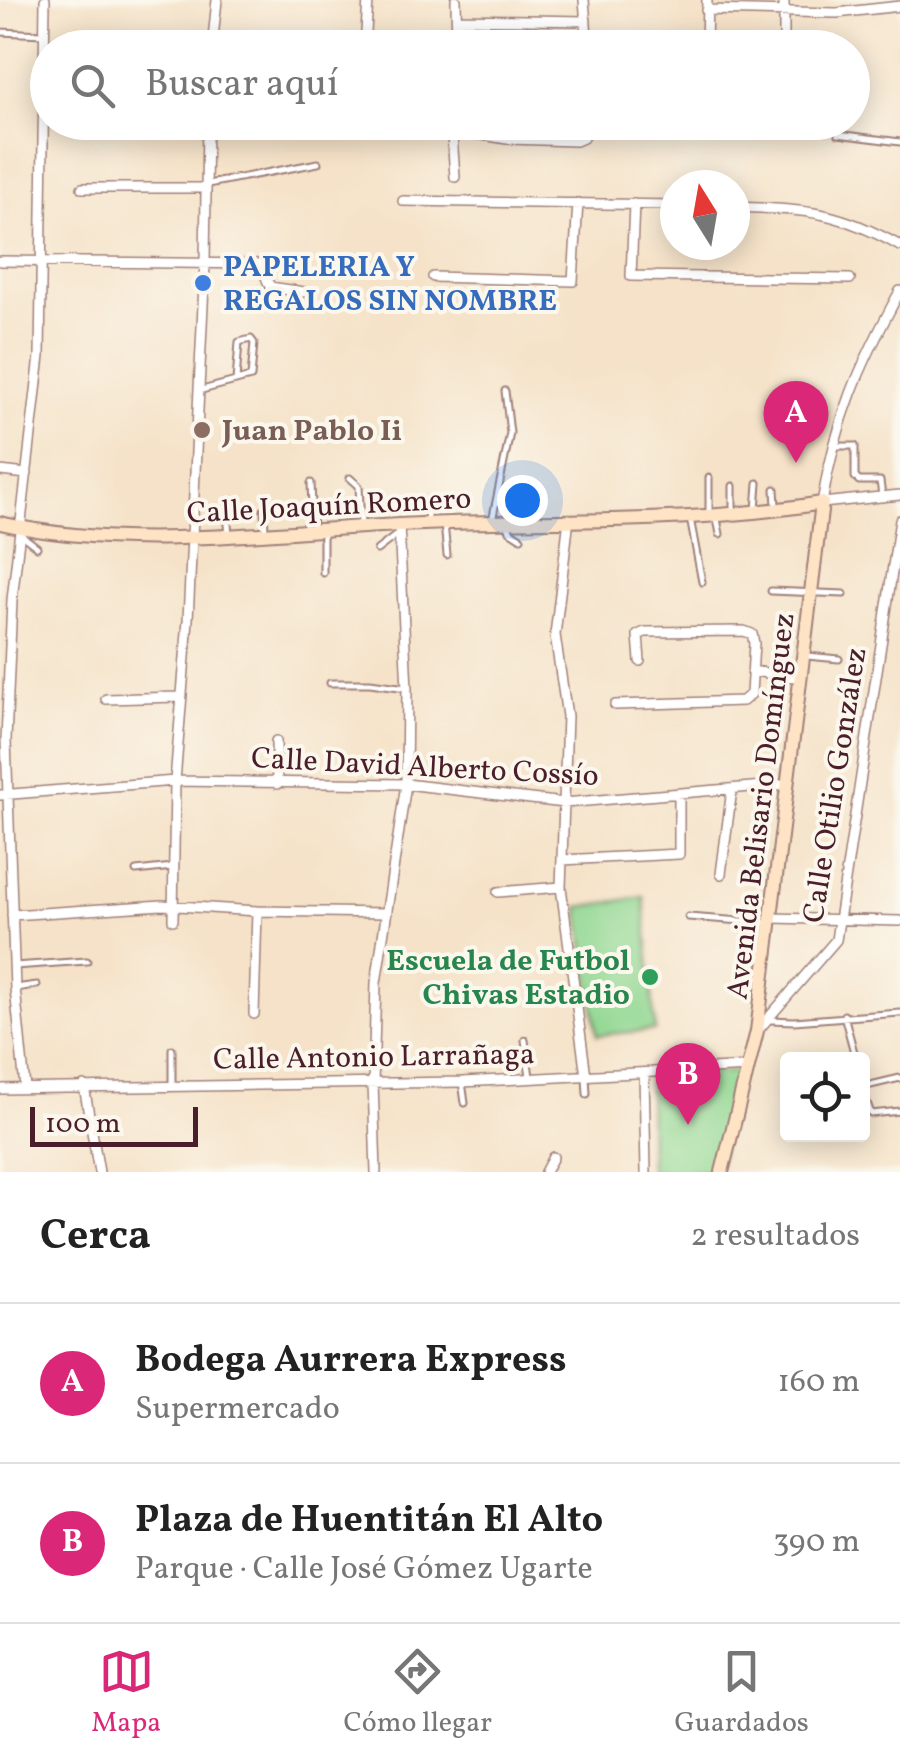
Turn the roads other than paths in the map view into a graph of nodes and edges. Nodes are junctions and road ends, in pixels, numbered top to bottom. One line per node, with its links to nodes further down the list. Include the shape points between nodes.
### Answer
1 (45, 0): 11 (street)
2 (216, 0): 12 (street)
3 (368, 0): 13 (street)
4 (456, 0): 9 (street)
5 (584, 0): 10 (street)
6 (706, 5): 7 (street)
7 (784, 6): 8 (street, via 837,12)
8 (900, 6)
9 (456, 19): 10 (street); 14 (street)
10 (586, 21): 15 (street)
11 (44, 30)
12 (214, 30)
13 (366, 30)
14 (456, 30)
15 (587, 30)
16 (0, 32): 17 (lane)
17 (30, 33)
18 (870, 138): 22 (lane)
19 (45, 140): 33 (street)
20 (207, 140): 25 (street)
21 (453, 140): 24 (street)
22 (900, 142)
23 (318, 164): 25 (lane)
24 (456, 177)
25 (206, 186): 26 (street); 35 (street)
26 (82, 188)
27 (403, 201): 28 (street)
28 (578, 203): 29 (street); 36 (street, via 573,281)
29 (634, 204): 30 (street); 37 (street, via 631,276)
30 (660, 205)
31 (750, 208): 32 (street, via 837,216)
32 (899, 245)
33 (42, 260): 34 (street); 35 (street); 45 (street)
34 (0, 261)
35 (205, 263): 39 (street, via 261,264 270,288); 41 (street)
36 (433, 277)
37 (850, 280)
38 (900, 291): 43 (street, via 852,383)
39 (304, 292)
40 (236, 381): 40 (lane, via 238,342 251,340 254,374); 41 (lane)
41 (198, 391): 76 (street)
42 (505, 391): 65 (lane, via 510,433)
43 (834, 446): 52 (lane, via 855,446 856,477 880,481); 55 (street)
44 (0, 471): 45 (street)
45 (27, 474): 72 (street)
46 (350, 478): 69 (lane, via 360,492)
47 (709, 478): 61 (lane)
48 (311, 484): 71 (lane)
49 (758, 484): 59 (lane)
50 (732, 486): 60 (lane)
51 (776, 489): 57 (lane)
52 (882, 496): 53 (street, Calle Joaquín Romero); 55 (street, Calle Joaquín Romero)
53 (900, 496)
54 (428, 500): 67 (lane)
55 (822, 503): 57 (street, Calle Joaquín Romero); 84 (street, Avenida Belisario Domínguez)
56 (264, 509): 73 (lane)
57 (777, 510): 59 (street, Calle Joaquín Romero)
58 (227, 513): 75 (lane)
59 (756, 513): 60 (street, Calle Joaquín Romero)
60 (733, 515): 61 (street, Calle Joaquín Romero)
61 (712, 516): 62 (street, Calle Joaquín Romero); 74 (lane)
62 (690, 518): 63 (street, Calle Joaquín Romero); 82 (lane)
63 (570, 519): 65 (street, Calle Joaquín Romero); 108 (street, via 555,635 567,716)
64 (900, 520): 122 (street, Calle Otilio González)
65 (500, 521): 68 (street, Calle Joaquín Romero); 77 (lane)
66 (0, 523): 72 (street, Calle Joaquín Romero)
67 (427, 524): 68 (street, Calle Joaquín Romero); 70 (street, Calle Joaquín Romero)
68 (444, 524): 80 (lane)
69 (360, 527): 70 (street, Calle Joaquín Romero); 71 (street, Calle Joaquín Romero)
70 (400, 528): 79 (lane); 95 (street)
71 (318, 530): 73 (street, Calle Joaquín Romero); 81 (lane)
72 (20, 531): 76 (street, Calle Joaquín Romero); 78 (lane); 87 (street)
73 (265, 533): 75 (street, Calle Joaquín Romero)
74 (720, 534)
75 (230, 536): 76 (street, Calle Joaquín Romero)
76 (191, 538): 96 (street)
77 (521, 538)
78 (38, 547)
79 (377, 550)
80 (446, 555)
81 (324, 573)
82 (702, 582)
83 (770, 591): 84 (lane)
84 (812, 592): 85 (lane); 88 (street, Avenida Belisario Domínguez)
85 (844, 594)
86 (0, 600): 87 (street)
87 (12, 600): 89 (street)
88 (804, 656): 90 (lane); 93 (street, Avenida Belisario Domínguez)
89 (4, 659): 99 (street)
90 (839, 659)
91 (640, 661): 92 (street, via 638,636 645,632 744,631 754,643)
92 (752, 671): 93 (street); 98 (street, via 751,694 743,701)
93 (801, 678): 104 (street, Avenida Belisario Domínguez)
94 (330, 683): 95 (lane)
95 (407, 688): 103 (street)
96 (179, 697): 97 (street); 101 (street)
97 (106, 699)
98 (614, 705)
99 (3, 740): 106 (street)
100 (276, 741): 102 (street)
101 (175, 781): 102 (street, Calle David Alberto Cossío); 106 (street, Calle David Alberto Cossío); 110 (street)
102 (277, 784): 103 (street, Calle David Alberto Cossío)
103 (406, 784): 108 (street, Calle David Alberto Cossío); 118 (street)
104 (788, 784): 105 (street, Calle David Alberto Cossío); 123 (street, Avenida Belisario Domínguez)
105 (732, 789): 107 (street, Calle David Alberto Cossío); 112 (street)
106 (4, 795): 113 (street)
107 (678, 795): 108 (street, Calle David Alberto Cossío); 109 (street, via 679,854)
108 (564, 803): 109 (street)
109 (562, 860): 114 (street)
110 (174, 867): 111 (lane); 116 (street)
111 (136, 871)
112 (720, 874)
113 (5, 879): 119 (street)
114 (561, 887): 115 (street); 139 (street)
115 (498, 892)
116 (174, 907): 117 (street); 119 (street); 121 (street)
117 (257, 912): 118 (street); 130 (street)
118 (386, 913): 143 (street)
119 (12, 915): 126 (street)
120 (688, 917): 123 (lane)
121 (173, 920)
122 (840, 920): 123 (street); 124 (street); 132 (street, Calle Otilio González, via 831,948)
123 (771, 921): 133 (street, Avenida Belisario Domínguez)
124 (900, 921)
125 (87, 960): 126 (lane)
126 (14, 966): 128 (street)
127 (37, 985): 128 (lane)
128 (15, 988): 148 (street)
129 (900, 1012): 131 (lane)
130 (254, 1014)
131 (844, 1015): 132 (lane); 136 (lane)
132 (768, 1020): 133 (street, Calle Otilio González)
133 (758, 1031): 137 (street, Avenida Belisario Domínguez)
134 (525, 1040): 140 (lane)
135 (172, 1049): 144 (lane)
136 (854, 1052)
137 (749, 1067): 138 (street, Calle Antonio Larrañaga); 158 (street, Avenida Belisario Domínguez)
138 (644, 1073): 139 (street, Calle Antonio Larrañaga); 157 (street)
139 (586, 1076): 140 (street, Calle Antonio Larrañaga); 149 (lane)
140 (530, 1078): 142 (street, Calle Antonio Larrañaga)
141 (900, 1078): 146 (lane)
142 (462, 1082): 143 (street, Calle Antonio Larrañaga); 150 (lane)
143 (373, 1083): 144 (street, Calle Antonio Larrañaga); 155 (street)
144 (172, 1085): 145 (street, Calle Antonio Larrañaga)
145 (84, 1086): 148 (street, Calle Antonio Larrañaga); 154 (street)
146 (870, 1086)
147 (0, 1088): 148 (street, Calle Antonio Larrañaga)
148 (24, 1088)
149 (587, 1094)
150 (464, 1103)
151 (870, 1111): 152 (lane)
152 (900, 1111)
153 (554, 1157): 156 (street)
154 (99, 1172)
155 (376, 1172)
156 (545, 1172)
157 (646, 1172)
158 (722, 1172)

